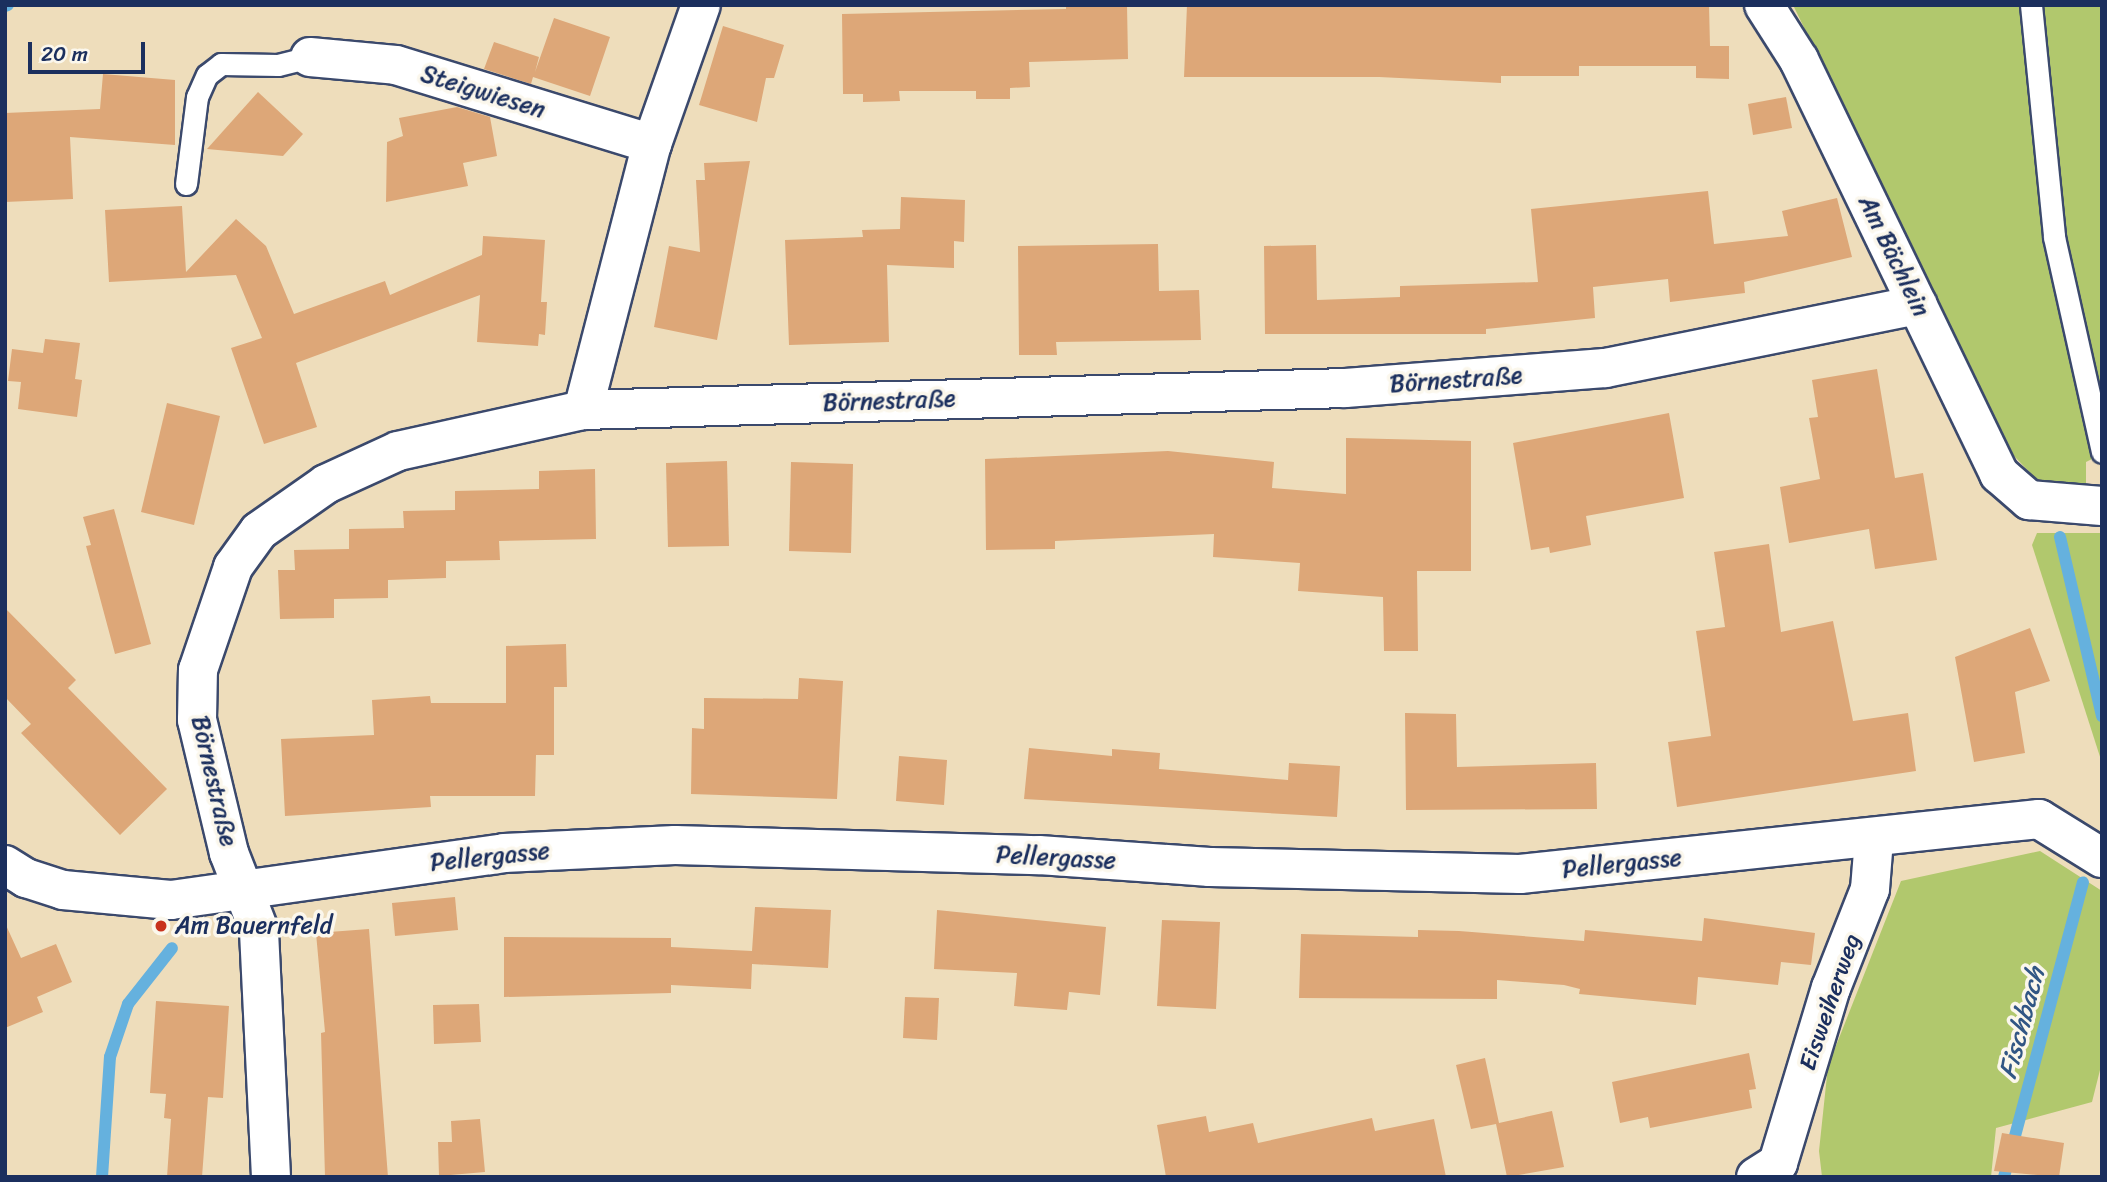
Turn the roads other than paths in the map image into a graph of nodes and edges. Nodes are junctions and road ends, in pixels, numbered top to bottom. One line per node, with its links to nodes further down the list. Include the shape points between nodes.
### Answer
1 (701, 5): 5 (street)
2 (1764, 5): 7 (street, Am Bächlein, via 1800,60)
3 (2031, 5): 9 (lane, via 2054,237)
4 (310, 57): 5 (street, Steigwiesen, via 396,65); 6 (lane, via 278,65 221,64 207,75 197,97)
5 (652, 144): 8 (street)
6 (186, 184)
7 (1918, 305): 8 (street, Börnestraße, via 1605,368 1331,389); 10 (street, Am Bächlein, via 1999,474 2029,500)
8 (583, 410): 14 (street, Börnestraße, via 386,457 326,484 259,531 233,567 198,670 197,720 229,853)
9 (2102, 452)
10 (2102, 506)
11 (1874, 839): 12 (street, Pellergasse, via 2039,819); 14 (street, Pellergasse, via 1520,874 1210,867 1039,855 675,845 504,853); 15 (street, Eisweiherweg, via 1870,889)
12 (2102, 858)
13 (12, 879): 14 (street, Pellergasse, via 63,890 172,900)
14 (245, 888): 16 (street, via 259,930)
15 (1767, 1170)
16 (271, 1177)

